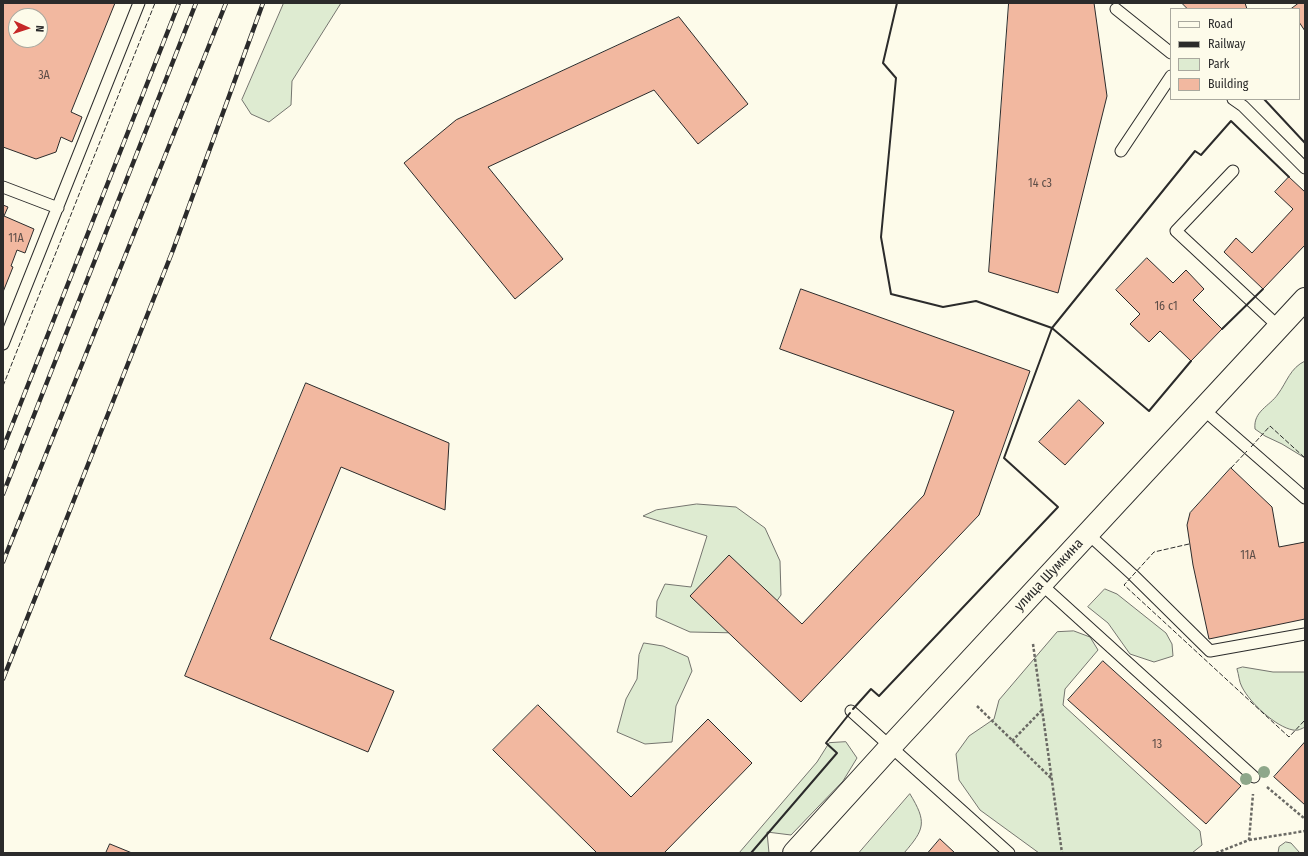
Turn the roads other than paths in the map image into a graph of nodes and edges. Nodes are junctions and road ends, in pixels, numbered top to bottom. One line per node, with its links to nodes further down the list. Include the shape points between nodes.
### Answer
1 (139, 3): 10 (lane)
2 (1116, 9): 3 (lane)
3 (1170, 52)
4 (1170, 78): 6 (lane)
5 (1234, 100): 7 (lane)
6 (1121, 151)
7 (1305, 168)
8 (1233, 171): 12 (lane, via 1176,231)
9 (3, 187): 10 (lane)
10 (58, 208): 13 (lane)
11 (1300, 308): 12 (street, улица Шумкина)
12 (1279, 327): 14 (street, улица Шумкина)
13 (3, 344)
14 (1203, 409): 15 (lane); 16 (street, улица Шумкина)
15 (1305, 498)
16 (1087, 533): 17 (street, улица Шумкина); 18 (lane, via 1210,651)
17 (1041, 584): 20 (street, улица Шумкина); 21 (lane)
18 (1305, 634)
19 (851, 711): 20 (lane)
20 (891, 746): 22 (street, улица Шумкина); 23 (lane)
21 (1254, 777)
22 (794, 853)
23 (1009, 853)

